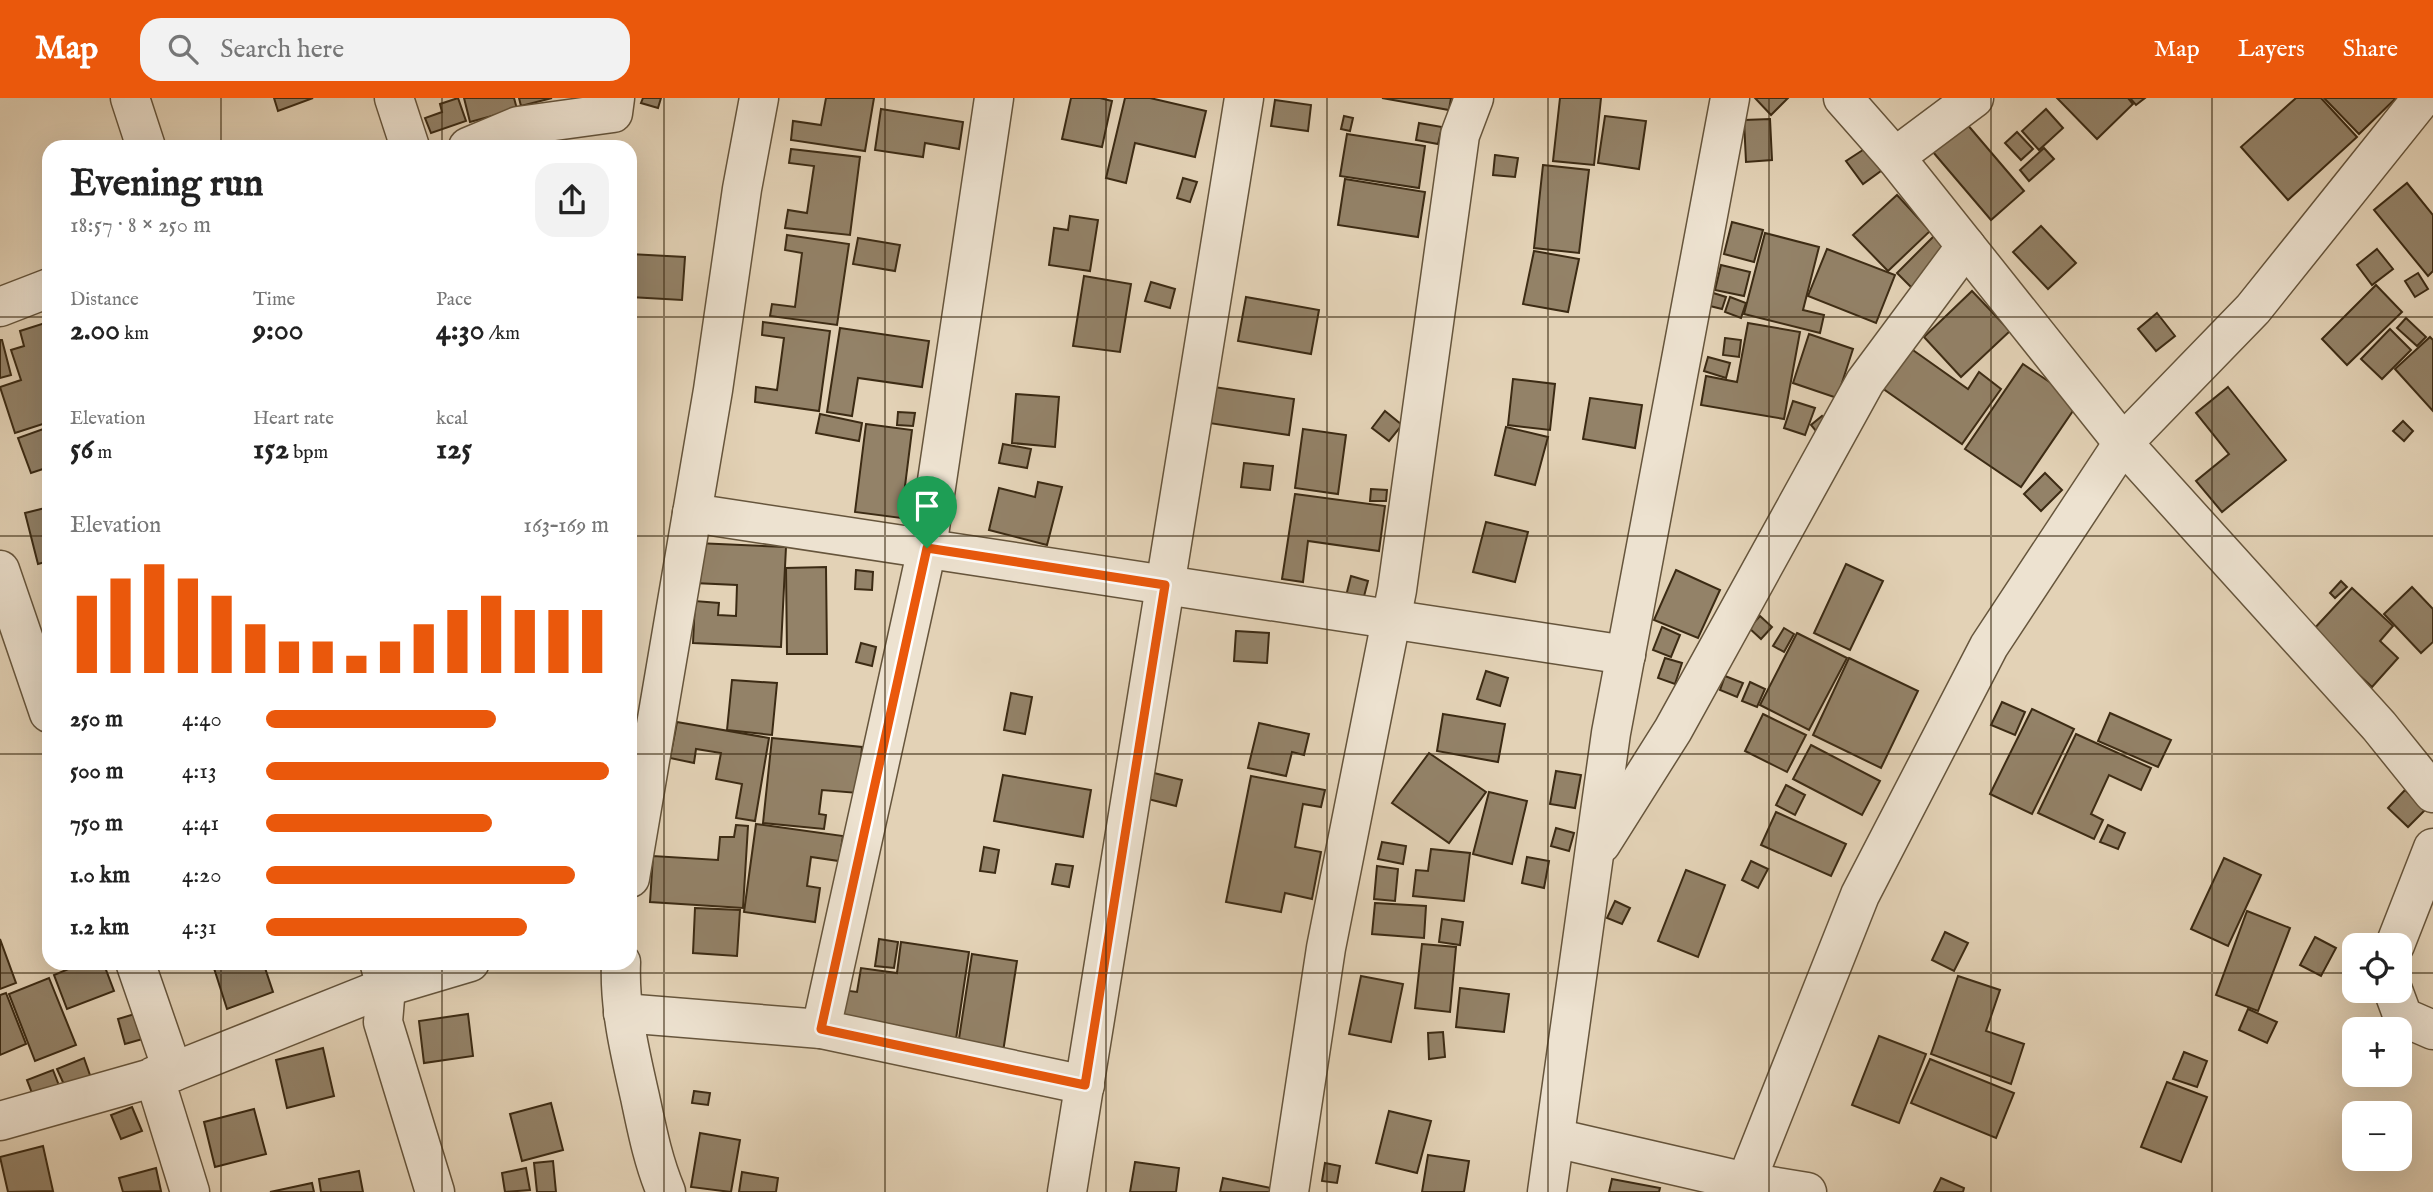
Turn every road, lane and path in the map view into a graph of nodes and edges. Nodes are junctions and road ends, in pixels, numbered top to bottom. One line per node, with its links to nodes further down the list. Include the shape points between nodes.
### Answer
1 (130, 98): 12 (street)
2 (394, 98): 13 (street)
3 (615, 98): 14 (street, via 612,113 518,126)
4 (759, 98): 20 (street)
5 (994, 98): 21 (street)
6 (1244, 98): 23 (street)
7 (1474, 98): 24 (street, via 1460,135)
8 (1730, 98): 25 (street)
9 (1843, 98): 15 (street)
10 (1973, 98): 15 (street)
11 (2422, 98): 19 (street, via 2253,309)
12 (144, 140)
13 (408, 140)
14 (485, 140)
15 (1895, 157): 16 (street)
16 (1966, 246): 19 (street); 30 (street, via 1865,383 1673,730)
17 (42, 291): 18 (street)
18 (0, 307)
19 (2123, 443): 27 (street, via 2379,726); 44 (street, via 1989,646 1860,895)
20 (692, 513): 21 (street); 28 (street)
21 (927, 548): 23 (street); 38 (street)
22 (0, 570): 26 (street)
23 (1165, 585): 24 (street); 41 (street)
24 (1391, 620): 25 (street); 49 (street, via 1326,948)
25 (1626, 655): 30 (street)
26 (42, 693)
27 (2433, 793)
28 (637, 837)
29 (2433, 848): 31 (street)
30 (1594, 854): 43 (street)
31 (2400, 933)
32 (137, 970): 40 (street)
33 (416, 970): 35 (street)
34 (621, 970): 37 (street)
35 (383, 975): 40 (street); 46 (street, via 383,1022)
36 (2398, 1003): 39 (street, via 2403,1017)
37 (623, 1013): 38 (street); 47 (street, via 655,1166)
38 (821, 1029): 41 (street)
39 (2433, 1030)
40 (164, 1074): 42 (street); 45 (street)
41 (1085, 1085): 48 (street)
42 (0, 1121)
43 (1555, 1138): 44 (street); 50 (street)
44 (1746, 1182): 51 (street)
45 (190, 1192)
46 (435, 1192)
47 (666, 1192)
48 (1067, 1192)
49 (1289, 1192)
50 (1547, 1192)
51 (1807, 1192)

